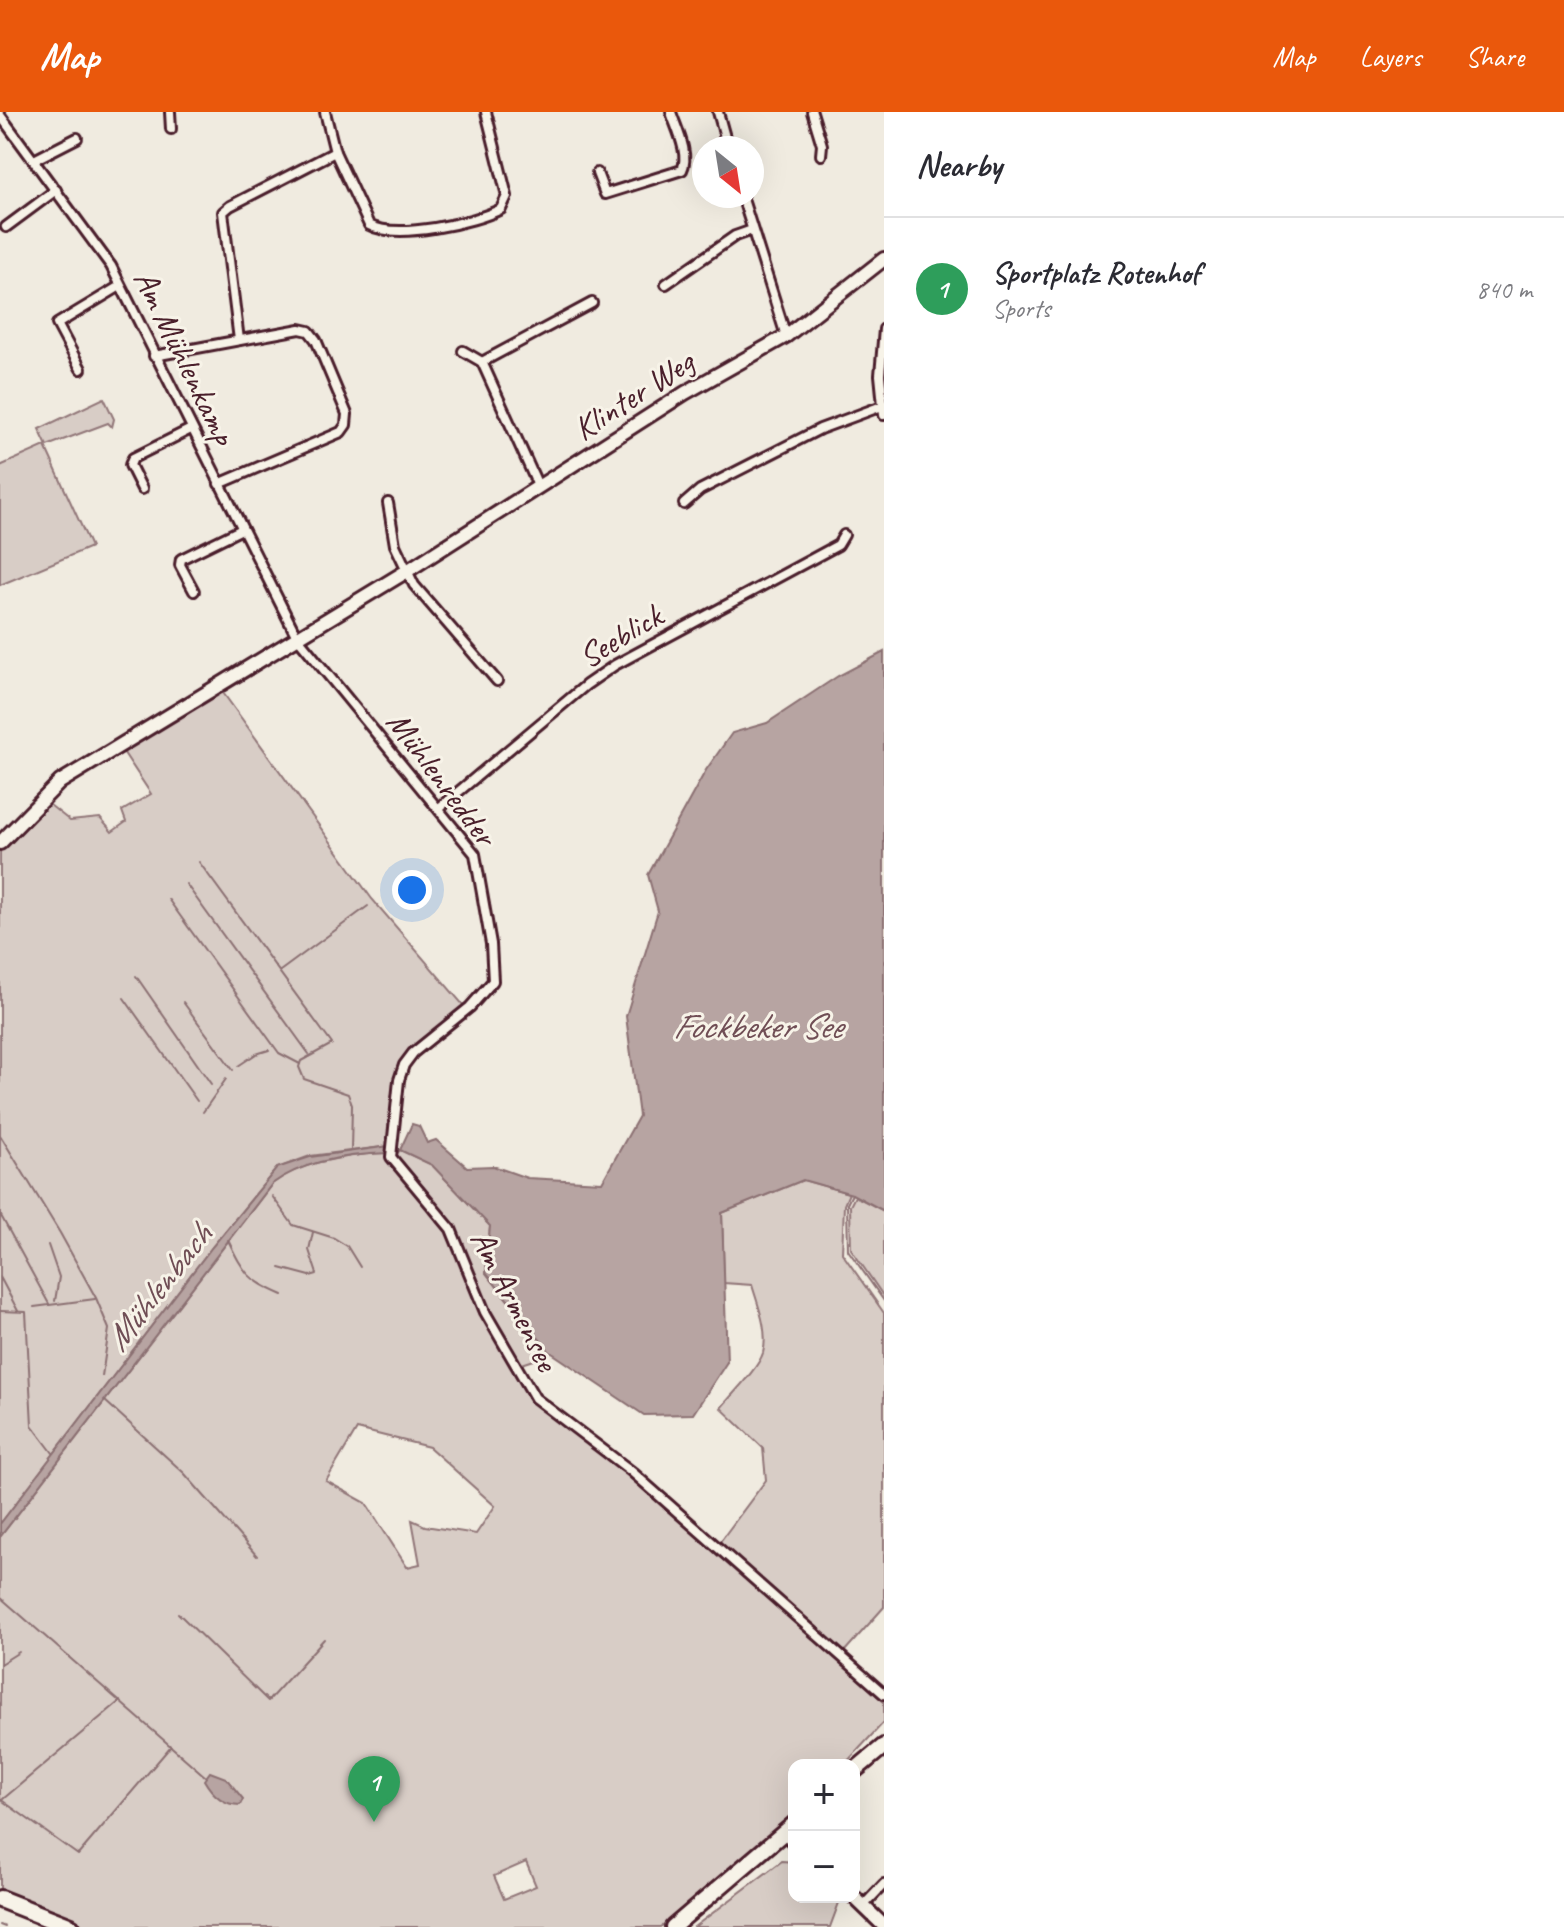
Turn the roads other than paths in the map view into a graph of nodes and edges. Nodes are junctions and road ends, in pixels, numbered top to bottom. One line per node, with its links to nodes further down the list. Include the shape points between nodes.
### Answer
1 (170, 112): 9 (street)
2 (325, 112): 12 (street)
3 (486, 112): 12 (street, via 505,202 493,213 438,228 369,225)
4 (671, 112): 15 (street, via 685,155 682,170 605,194)
5 (718, 112): 10 (street)
6 (812, 112): 13 (street)
7 (0, 115): 8 (street, Am Mühlenkamp)
8 (3, 126): 14 (street, Am Mühlenkamp)
9 (171, 129)
10 (725, 136)
11 (77, 138): 14 (street)
12 (335, 152): 26 (street, via 223,212)
13 (821, 155)
14 (34, 160): 16 (street, Am Mühlenkamp)
15 (597, 173)
16 (56, 190): 18 (street); 22 (street, Am Mühlenkamp)
17 (746, 208): 19 (street)
18 (6, 227)
19 (752, 230): 21 (street); 25 (street)
20 (884, 259): 25 (street, Klinter Weg)
21 (666, 284)
22 (120, 286): 28 (street, Am Mühlenkamp); 31 (street, via 57,324)
23 (592, 303): 29 (street)
24 (884, 329): 30 (street)
25 (786, 336): 35 (street, Klinter Weg, via 685,393)
26 (239, 340): 28 (street); 34 (street, via 309,331 347,414 346,425 341,432)
27 (463, 351): 29 (street)
28 (154, 356): 33 (street, Am Mühlenkamp)
29 (482, 362): 35 (street)
30 (882, 362): 32 (street)
31 (81, 369)
32 (883, 411): 38 (street, via 807,436 700,490)
33 (191, 429): 34 (street, Am Mühlenkamp); 36 (street, via 133,458 130,465)
34 (219, 484): 39 (street, Am Mühlenkamp)
35 (539, 488): 41 (street, Klinter Weg)
36 (142, 489)
37 (388, 503): 41 (street, via 395,545)
38 (684, 504)
39 (242, 529): 42 (street, via 181,559); 43 (street, Am Mühlenkamp)
40 (844, 535): 45 (street, Seeblick, via 838,545 615,665)
41 (407, 571): 43 (street, Klinter Weg); 44 (street)
42 (194, 591)
43 (297, 637): 45 (street, Mühlenredder); 46 (street, Klinter Weg, via 60,782)
44 (497, 681)
45 (439, 808): 47 (street, Mühlenredder, via 475,854)
46 (0, 843)
47 (495, 974): 48 (street, Am Armensee, via 470,1007 404,1065 391,1153 451,1229 485,1312 535,1398 631,1471)
48 (884, 1694)
49 (884, 1746): 50 (main road)
50 (860, 1766)
51 (788, 1835): 60 (main road)
52 (884, 1884): 54 (street)
53 (0, 1899): 59 (highway)
54 (860, 1900)
55 (860, 1903): 57 (street)
56 (0, 1908): 58 (highway)
57 (884, 1926)
58 (47, 1927)
59 (71, 1927)
60 (673, 1927)

